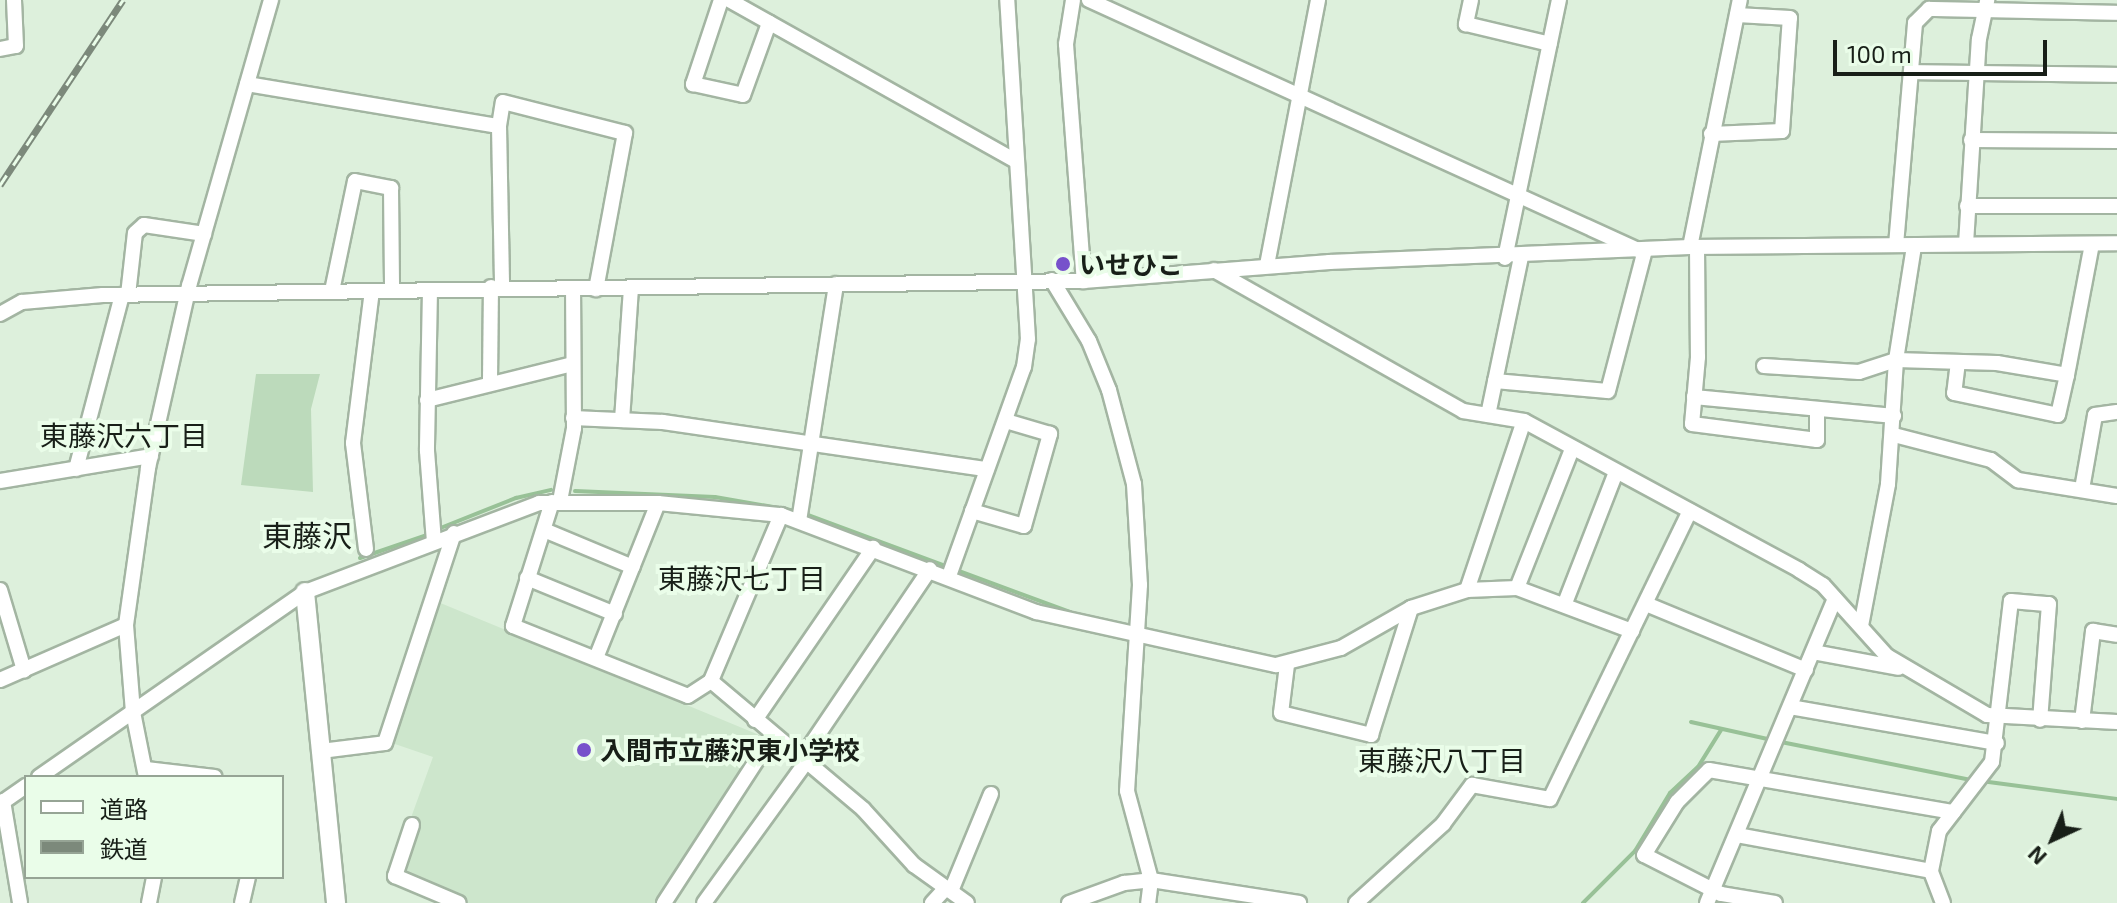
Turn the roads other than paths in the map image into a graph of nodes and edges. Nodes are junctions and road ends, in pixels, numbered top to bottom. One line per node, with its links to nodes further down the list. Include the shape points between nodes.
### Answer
1 (14, 0): 16 (street, via 16,46)
2 (271, 0): 20 (street)
3 (721, 0): 14 (street, via 693,84 743,95)
4 (729, 0): 14 (street)
5 (1007, 0): 26 (street)
6 (1073, 0): 43 (street, via 1066,44)
7 (1089, 0): 21 (street)
8 (1318, 0): 21 (street)
9 (1471, 0): 15 (street, via 1466,24)
10 (1559, 0): 15 (street)
11 (1985, 6): 13 (street); 17 (street, via 1929,9 1915,23); 19 (street)
12 (1739, 8): 23 (street); 23 (street, via 1790,18 1782,131)
13 (2117, 13)
14 (769, 23): 26 (street)
15 (1550, 44): 27 (street)
16 (0, 49)
17 (1912, 72): 19 (street); 34 (street)
18 (2117, 75): 19 (street)
19 (1976, 76): 24 (street)
20 (247, 84): 22 (street); 30 (street)
21 (1299, 96): 27 (street); 39 (street)
22 (499, 126): 45 (street); 48 (street, via 503,102 625,133)
23 (1711, 134): 36 (street)
24 (1971, 140): 25 (street); 28 (street)
25 (2117, 141)
26 (1016, 161): 41 (street)
27 (1519, 196): 37 (street); 38 (street)
28 (1967, 206): 29 (street); 32 (street)
29 (2117, 206)
30 (204, 234): 53 (street); 54 (street, via 144,225 135,233)
31 (2117, 243): 33 (street)
32 (1966, 244): 33 (street); 35 (street)
33 (2092, 244): 60 (street)
34 (1896, 245): 35 (street); 36 (street)
35 (1914, 246): 56 (street)
36 (1693, 247): 37 (street); 63 (street)
37 (1642, 250): 38 (street); 62 (street, via 1608,391)
38 (1513, 258): 39 (street); 62 (street)
39 (1267, 265): 40 (street)
40 (1214, 269): 43 (street); 67 (street, via 1444,402)
41 (1022, 280): 42 (street); 44 (street); 71 (street, via 1026,353)
42 (1052, 280): 43 (street); 111 (street, via 1089,341 1128,448 1139,556)
43 (1084, 281)
44 (836, 284): 46 (street); 74 (street)
45 (496, 287): 47 (street); 49 (street); 61 (street)
46 (631, 288): 48 (street); 70 (street)
47 (573, 289): 48 (street); 58 (street)
48 (596, 289)
49 (430, 290): 52 (street); 64 (street)
50 (332, 291): 51 (street); 52 (street, via 355,181 391,188); 53 (street)
51 (372, 291): 52 (street); 93 (street, via 353,443)
52 (392, 291)
53 (188, 294): 54 (street); 76 (street)
54 (125, 295): 55 (street, via 22,302); 77 (street)
55 (0, 314)
56 (1896, 360): 57 (street); 59 (street, via 1859,372); 68 (street)
57 (1958, 362): 60 (street); 60 (street, via 1954,393 2058,415)
58 (572, 364): 61 (street); 69 (street)
59 (1764, 366)
60 (2067, 375)
61 (490, 381): 64 (street)
62 (1495, 381): 67 (street)
63 (1694, 397): 65 (street); 65 (street, via 1692,424 1750,435 1817,440)
64 (427, 400): 91 (street)
65 (1817, 410): 68 (street)
66 (2117, 412): 81 (street, via 2095,415)
67 (1488, 415): 72 (street)
68 (1894, 416): 73 (street)
69 (573, 418): 70 (street); 83 (street)
70 (622, 420): 74 (street)
71 (1006, 421): 78 (street); 85 (street, via 1050,434 1024,526)
72 (1524, 421): 75 (street); 100 (street)
73 (1894, 435): 81 (street, via 1991,460 2018,480); 108 (street)
74 (811, 442): 78 (street); 88 (street)
75 (1572, 449): 79 (street); 98 (street)
76 (151, 456): 77 (street); 107 (street)
77 (76, 469): 80 (street)
78 (987, 469): 85 (street)
79 (1616, 472): 86 (street); 103 (street)
80 (0, 481)
81 (2082, 489): 82 (street)
82 (2117, 496)
83 (556, 501): 84 (street); 89 (street); 90 (street)
84 (658, 503): 87 (street); 94 (street)
85 (972, 511): 96 (street)
86 (1690, 511): 102 (street, via 1811,577); 104 (street)
87 (781, 515): 88 (street); 119 (street)
88 (799, 521): 92 (street)
89 (544, 530): 94 (street); 97 (street)
90 (454, 533): 91 (street); 129 (street, via 385,743)
91 (434, 541): 101 (street)
92 (873, 548): 95 (street); 123 (street)
93 (366, 549)
94 (633, 567): 106 (street)
95 (930, 569): 96 (street); 130 (street)
96 (949, 576): 111 (street, via 1036,612)
97 (527, 578): 106 (street); 113 (street, via 513,626)
98 (1517, 588): 100 (street); 103 (street)
99 (0, 590): 115 (street)
100 (1467, 590): 105 (street)
101 (305, 592): 121 (street); 129 (street)
102 (1835, 599): 108 (street); 112 (street)
103 (1565, 603): 109 (street)
104 (1646, 604): 109 (street); 116 (street)
105 (1411, 608): 114 (street, via 1341,648); 114 (street, via 1371,735 1281,713)
106 (615, 614): 113 (street)
107 (126, 625): 115 (street); 121 (street)
108 (1861, 626): 117 (street, via 1887,656)
109 (1632, 631): 161 (street, via 1550,799 1472,785 1443,824)
110 (2117, 635): 125 (street, via 2093,631)
111 (1137, 638): 114 (street); 144 (street, via 1127,791)
112 (1813, 652): 116 (street); 117 (street)
113 (596, 658): 119 (street, via 688,696)
114 (1287, 665)
115 (24, 670): 118 (street)
116 (1806, 670): 120 (street)
117 (1911, 670): 122 (street)
118 (0, 680)
119 (711, 681): 123 (street)
120 (1790, 707): 128 (street); 134 (street)
121 (133, 712): 131 (street); 132 (street)
122 (2000, 719): 124 (street); 124 (street, via 2011,601 2049,604); 128 (street)
123 (755, 720): 127 (street)
124 (2040, 720): 125 (street)
125 (2082, 721): 126 (street)
126 (2117, 722)
127 (773, 735): 130 (street); 154 (street)
128 (1997, 743): 138 (street, via 1992,762)
129 (321, 751): 152 (street)
130 (804, 760): 145 (street, via 863,809 914,865); 155 (street)
131 (146, 773): 133 (street)
132 (42, 775)
133 (180, 775)
134 (1761, 779): 138 (street); 140 (street); 146 (street, via 1709,770 1677,802 1644,855)
135 (24, 787): 137 (street)
136 (991, 794): 145 (street)
137 (2, 803): 149 (street)
138 (1953, 812): 141 (street, via 1939,831)
139 (412, 825): 153 (street, via 395,876)
140 (1737, 835): 141 (street); 146 (street)
141 (1931, 871): 163 (street)
142 (154, 879): 150 (street)
143 (248, 879): 151 (street)
144 (1151, 880): 147 (street); 148 (street); 159 (street)
145 (949, 890): 156 (street); 157 (street)
146 (1710, 896): 162 (street)
147 (1096, 898): 158 (street)
148 (1263, 899): 160 (street)
149 (20, 903)
150 (149, 903)
151 (242, 903)
152 (336, 903)
153 (459, 903)
154 (664, 903)
155 (704, 903)
156 (932, 903)
157 (967, 903)
158 (1069, 903)
159 (1148, 903)
160 (1299, 903)
161 (1356, 903)
162 (1774, 903)
163 (1943, 903)

